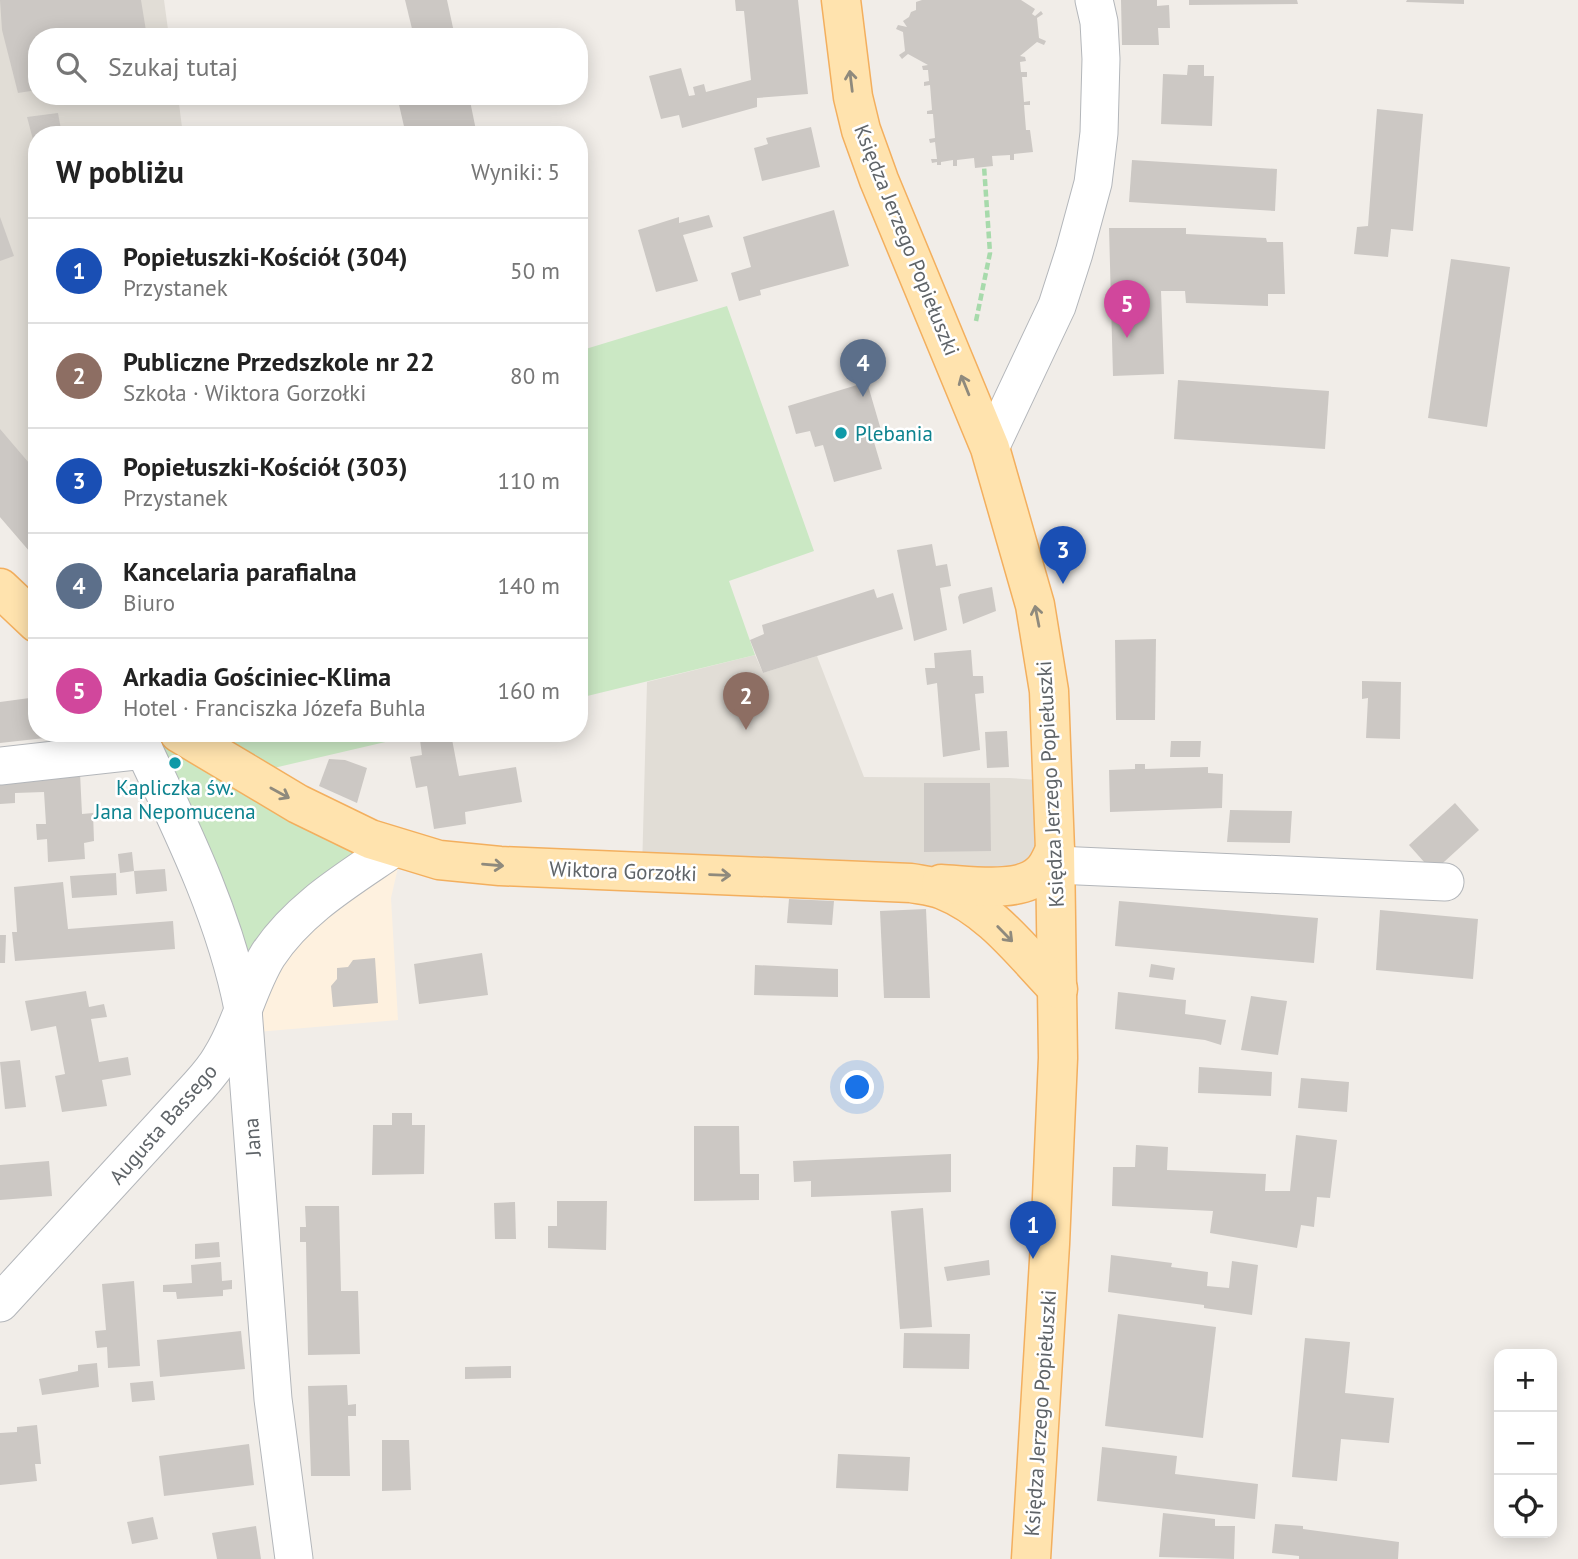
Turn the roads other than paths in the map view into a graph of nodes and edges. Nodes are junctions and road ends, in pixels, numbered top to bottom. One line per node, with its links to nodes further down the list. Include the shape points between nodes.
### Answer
1 (841, 0): 3 (main road, Księdza Jerzego Popiełuszki, one-way to 1, via 861,130)
2 (1094, 0): 3 (street, via 1101,59 1093,183 1057,306)
3 (990, 448): 10 (main road, Księdza Jerzego Popiełuszki, one-way to 3, via 1043,647)
4 (0, 588): 5 (main road)
5 (28, 614)
6 (140, 742): 8 (street); 14 (street, Jana, via 225,937)
7 (194, 742): 9 (main road, Wiktora Gorzołki, one-way to 9, via 298,804)
8 (0, 766)
9 (394, 848): 12 (main road, Wiktora Gorzołki, one-way to 12, via 439,860 500,866); 14 (street, Augusta Bassego, via 314,905 286,932 268,956)
10 (1056, 858): 11 (street); 12 (main road, via 1041,874 1018,885); 13 (main road, Księdza Jerzego Popiełuszki)
11 (1446, 882)
12 (911, 883): 13 (main road, Wiktora Gorzołki, one-way to 13, via 940,889 990,918)
13 (1058, 989): 17 (main road, Księdza Jerzego Popiełuszki, via 1050,1244)
14 (243, 1009): 15 (street, Augusta Bassego, via 222,1057 198,1087); 16 (street, Jana, via 272,1387)
15 (0, 1303)
16 (294, 1559)
17 (1031, 1559)

